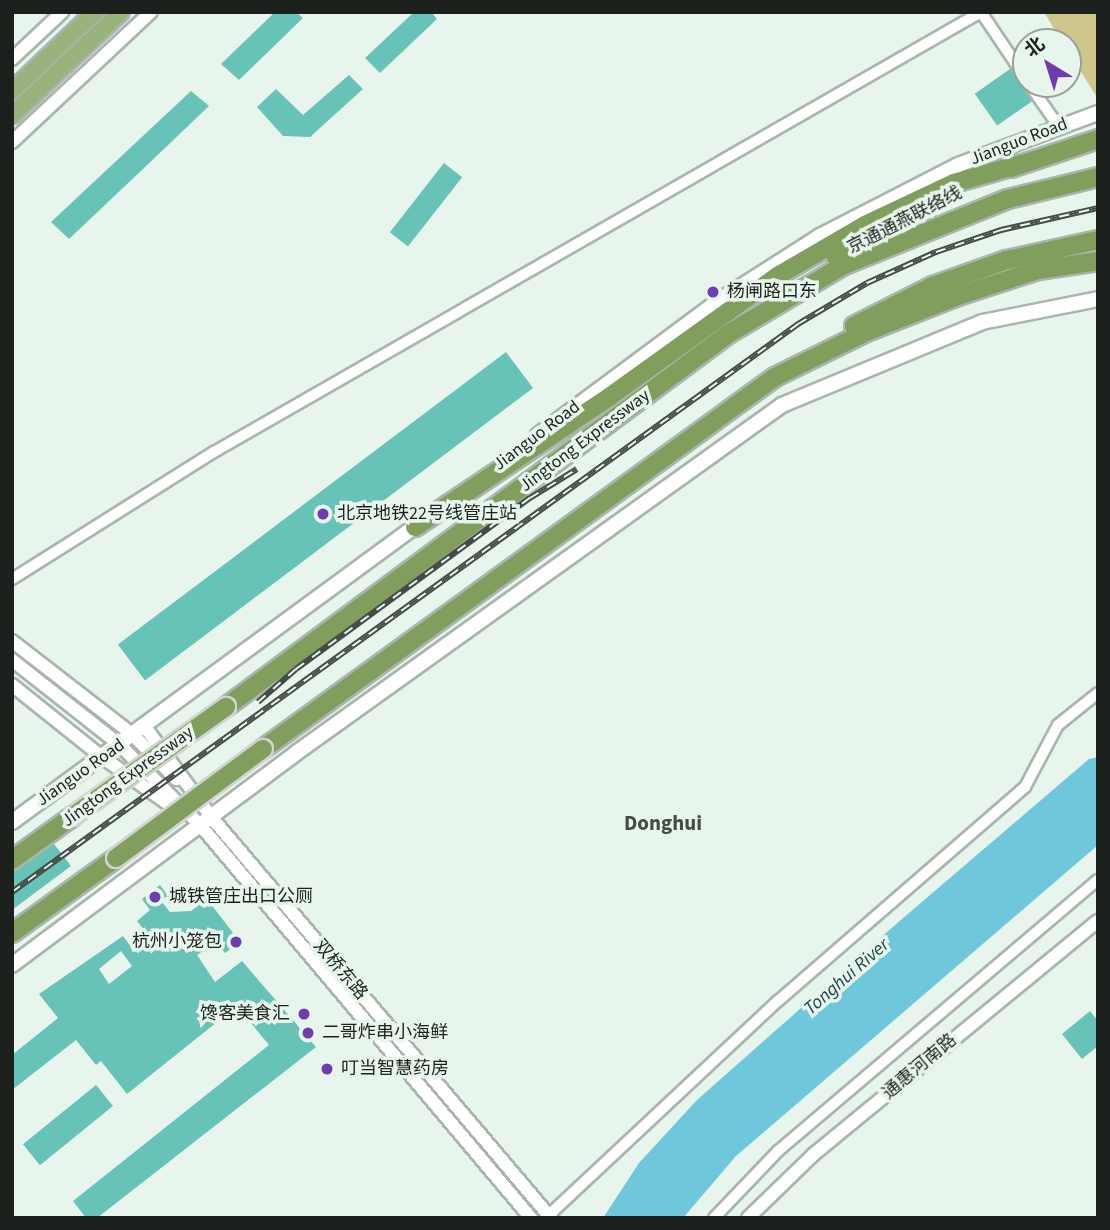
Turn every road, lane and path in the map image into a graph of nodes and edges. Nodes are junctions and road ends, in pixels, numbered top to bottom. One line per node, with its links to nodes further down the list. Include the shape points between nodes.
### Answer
1 (62, 12): 6 (street)
2 (95, 12): 7 (highway)
3 (121, 12): 10 (highway)
4 (151, 12): 13 (street)
5 (1012, 58): 22 (street, via 981,12 214,452)
6 (12, 59)
7 (12, 90)
8 (1039, 98): 11 (street)
9 (1098, 113): 11 (main road, Jianguo Road)
10 (12, 115)
11 (1059, 127): 21 (main road, Jianguo Road, via 958,165 820,236 720,300)
12 (1098, 139): 14 (highway, 京通通燕联络线)
13 (12, 142)
14 (1021, 164): 19 (highway, 京通通燕联络线, via 828,261); 21 (highway, via 954,183 865,225 779,275 609,397)
15 (1098, 177): 19 (highway, Jingtong Expressway, via 1008,199 920,230 842,266)
16 (1098, 240): 20 (highway, via 1007,260 933,286 855,326)
17 (1098, 261): 20 (highway, via 1038,270 958,296 866,332)
18 (1098, 299): 31 (main road, via 982,321 782,405 667,483)
19 (729, 334): 32 (highway, Jingtong Expressway, bridge)
20 (775, 377): 35 (highway, bridge)
21 (415, 527): 27 (main road, Jianguo Road)
22 (12, 579)
23 (12, 641): 27 (street, 双桥东路)
24 (12, 660): 28 (street, 双桥东路)
25 (12, 685): 29 (street, 双桥东路)
26 (1098, 693): 37 (street, via 1058,725 1025,787 778,1000)
27 (139, 731): 28 (main road, Jianguo Road); 31 (street, 双桥东路)
28 (120, 745): 29 (main road, Jianguo Road); 31 (street, 双桥东路)
29 (102, 758): 30 (main road, Jianguo Road); 31 (street, 双桥东路)
30 (12, 821)
31 (206, 822): 36 (main road); 37 (street, 双桥东路); 38 (street, 双桥东路)
32 (12, 860)
33 (1098, 880): 39 (street, via 778,1151)
34 (1098, 921): 40 (street, 通惠河南路, via 814,1154)
35 (12, 933)
36 (12, 965)
37 (550, 1217)
38 (531, 1218)
39 (714, 1218)
40 (748, 1218)

